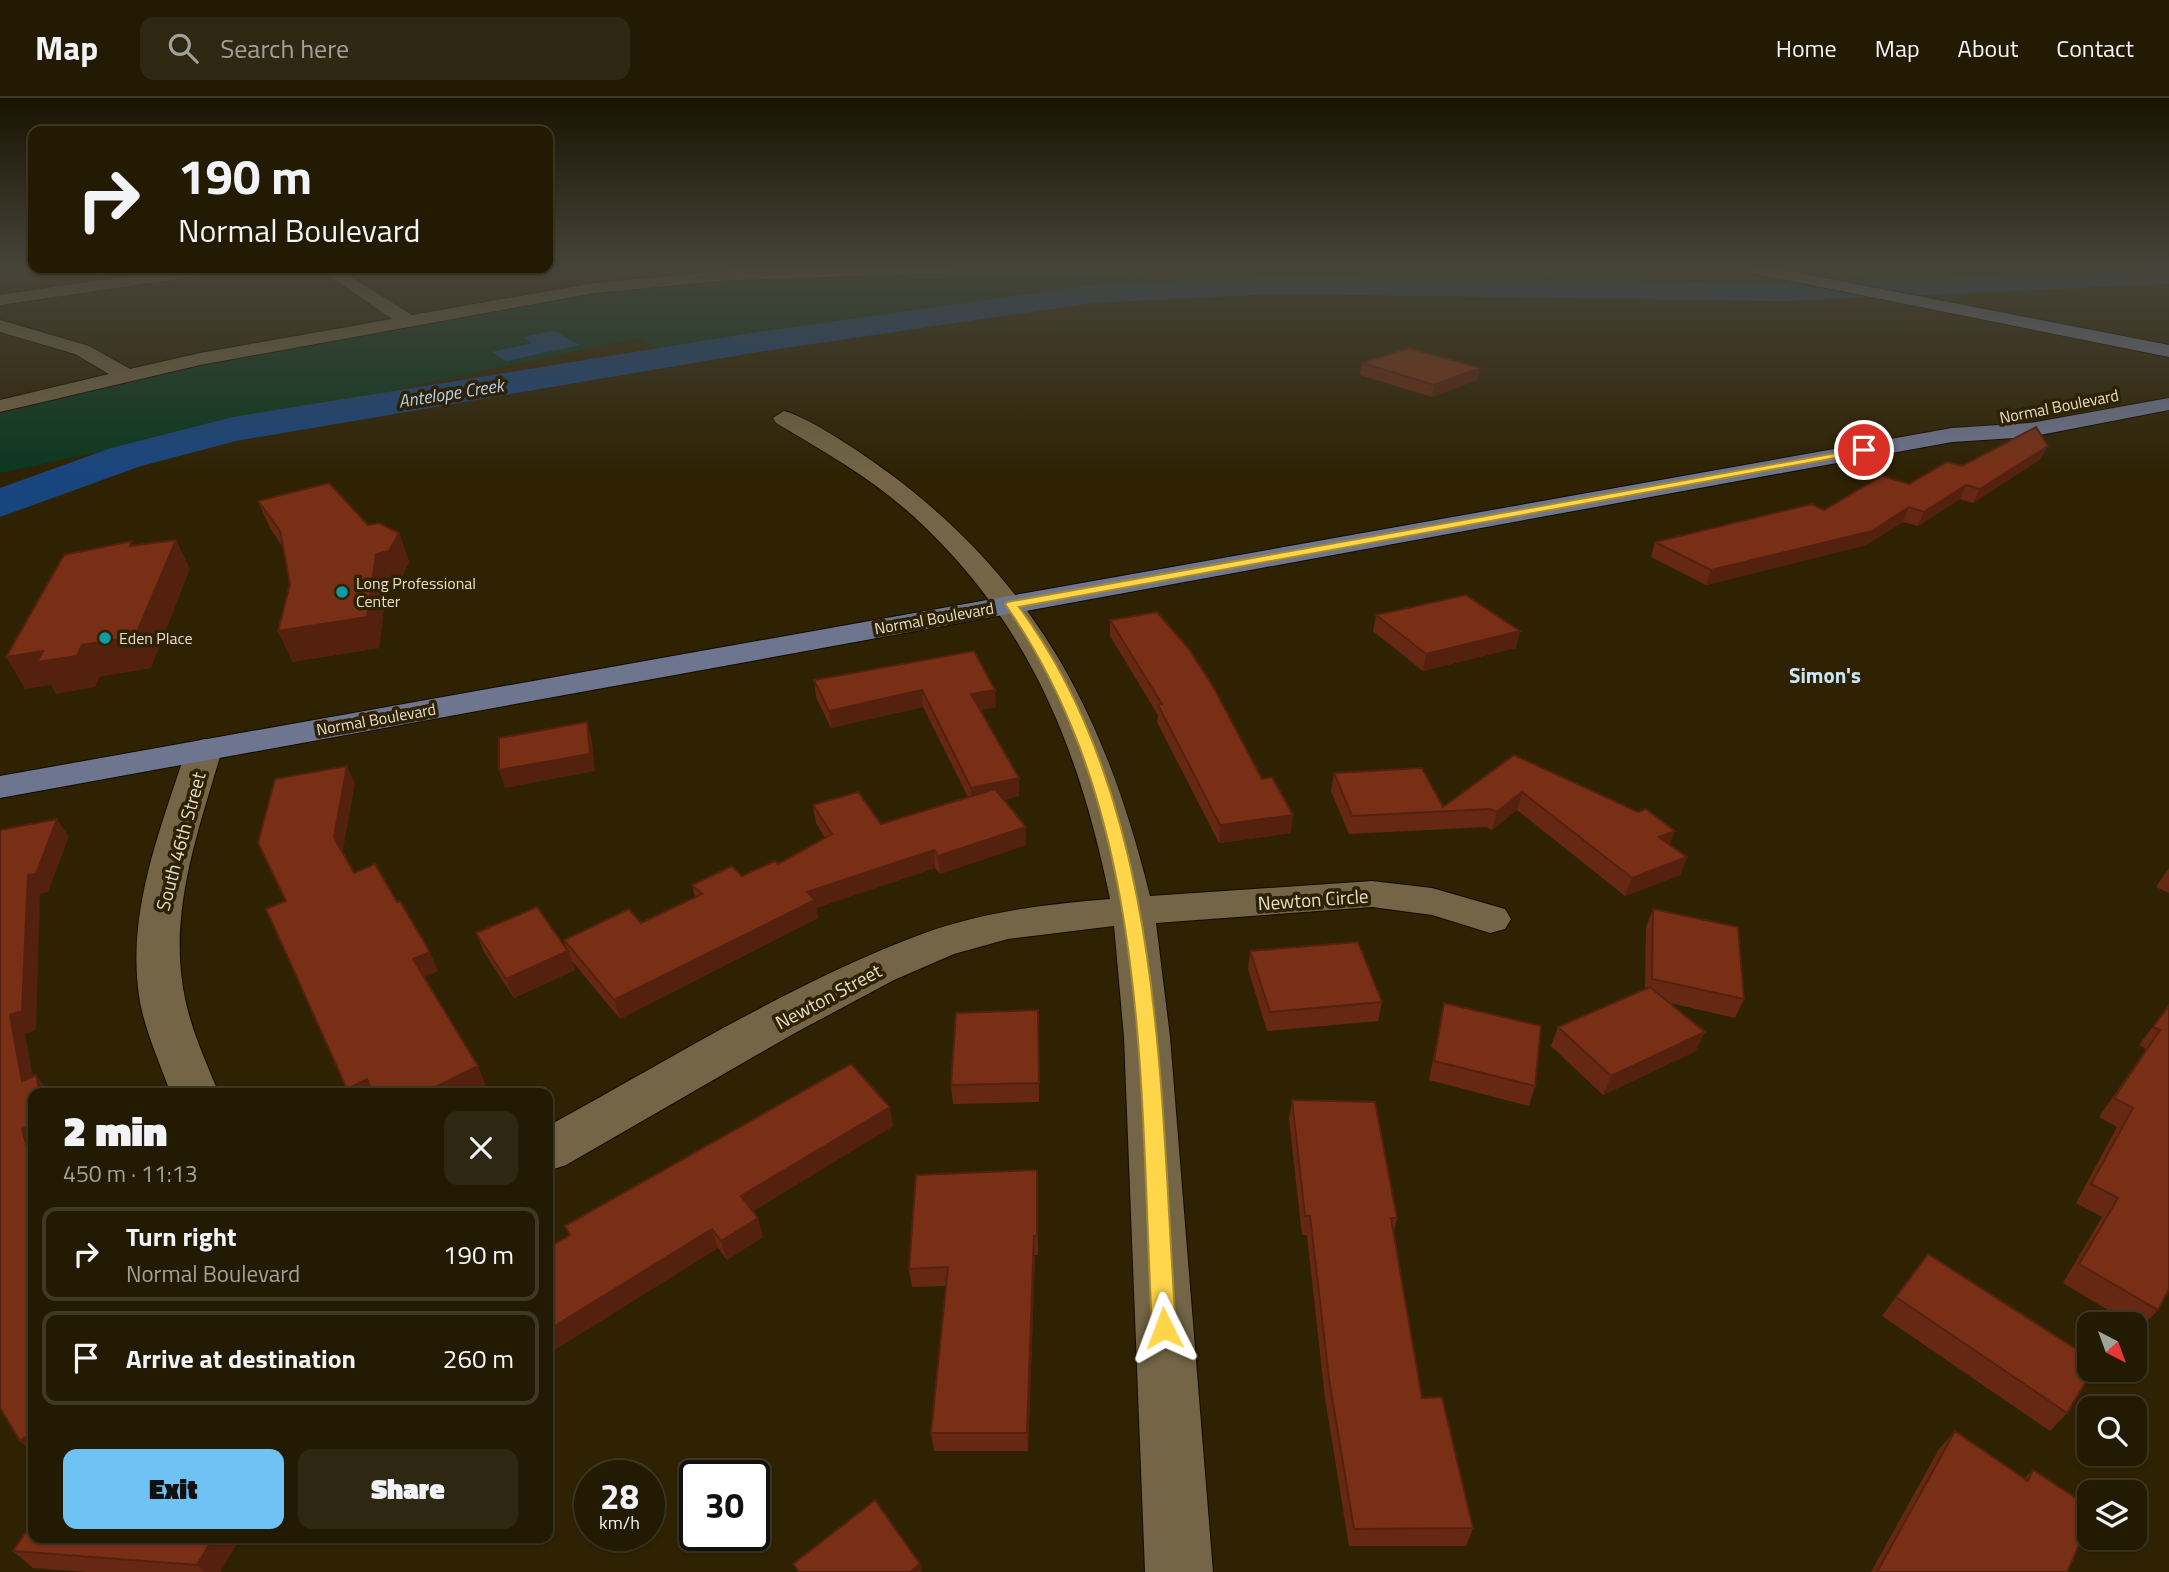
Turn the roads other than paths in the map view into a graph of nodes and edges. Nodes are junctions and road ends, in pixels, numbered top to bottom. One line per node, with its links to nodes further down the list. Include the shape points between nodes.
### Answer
1 (37, 337): 5 (street, via 82,350)
2 (325, 337): 5 (street)
3 (2098, 337): 4 (main road)
4 (2169, 351)
5 (125, 375): 8 (street)
6 (2169, 386): 10 (main road, Normal Boulevard, via 2007,415)
7 (2169, 404): 10 (main road, Normal Boulevard, via 2030,430)
8 (0, 406)
9 (784, 418): 11 (street, via 846,452 913,499 981,566)
10 (1952, 435): 11 (main road, Normal Boulevard)
11 (1011, 604): 12 (main road, Normal Boulevard); 14 (street, via 1033,634 1081,729 1108,807)
12 (204, 750): 13 (main road, Normal Boulevard); 16 (street, South 46th Street, via 165,884 157,945 163,1001)
13 (0, 787)
14 (1133, 912): 15 (street, Newton Circle, via 1372,894 1448,904); 17 (street, Newton Street, via 1007,925 909,956 779,1021); 18 (street, via 1144,1004)
15 (1490, 919)
16 (193, 1088)
17 (553, 1147)
18 (1179, 1572)

